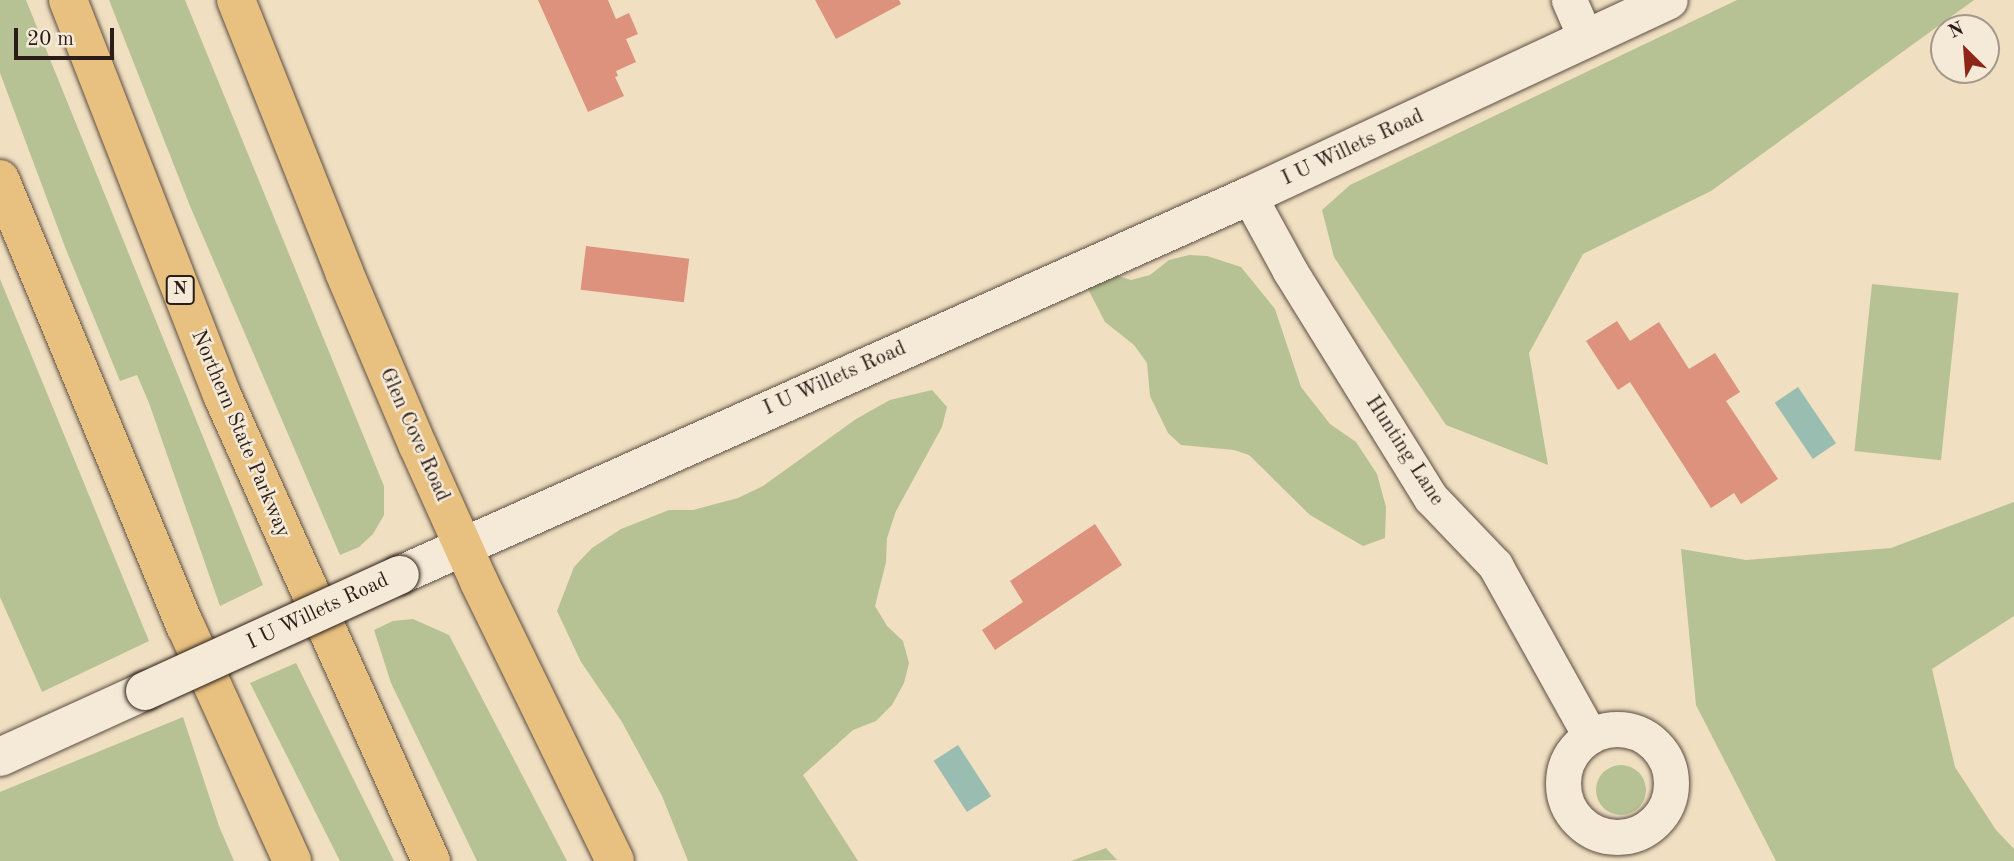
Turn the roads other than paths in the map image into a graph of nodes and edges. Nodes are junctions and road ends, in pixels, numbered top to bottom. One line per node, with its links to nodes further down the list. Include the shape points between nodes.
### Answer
1 (68, 0): 12 (main road, Northern State Parkway / N, via 222,395)
2 (236, 0): 8 (main road, Glen Cove Road, via 344,272)
3 (1569, 0): 5 (street)
4 (1670, 0): 5 (street, I U Willets Road)
5 (1586, 39): 7 (street, I U Willets Road)
6 (0, 179): 11 (main road, via 186,627)
7 (1249, 196): 8 (street, I U Willets Road); 9 (street, Hunting Lane, via 1290,271 1431,498 1495,565)
8 (463, 546): 10 (street, I U Willets Road, bridge); 13 (main road, Glen Cove Road)
9 (1590, 736)
10 (0, 757)
11 (290, 858)
12 (430, 861)
13 (615, 861)

